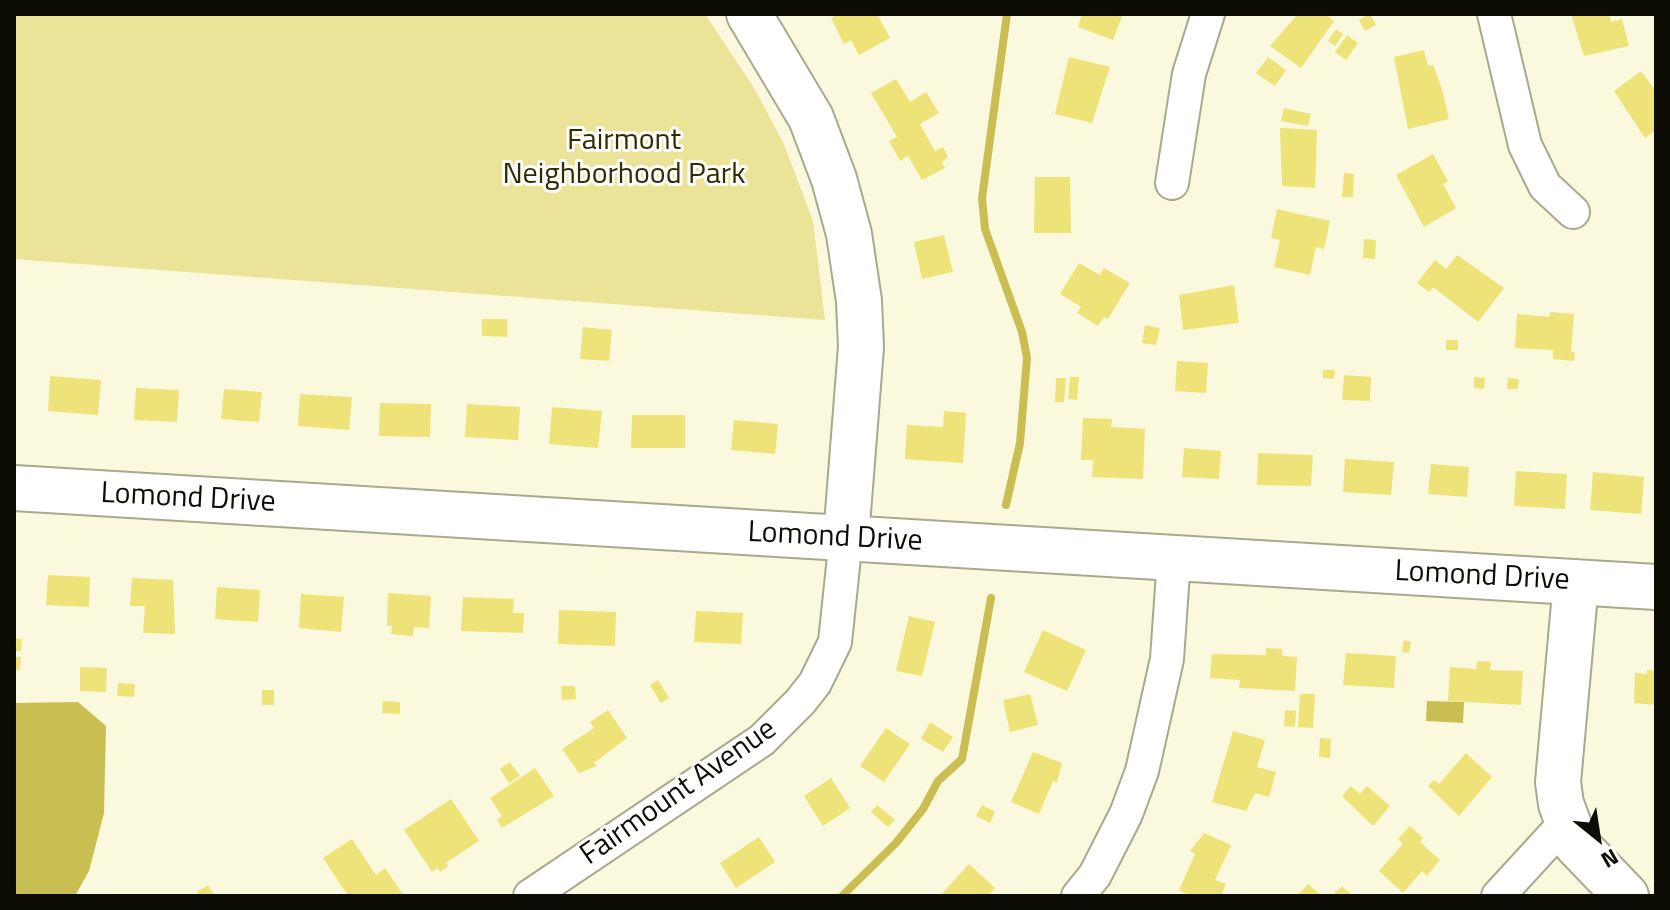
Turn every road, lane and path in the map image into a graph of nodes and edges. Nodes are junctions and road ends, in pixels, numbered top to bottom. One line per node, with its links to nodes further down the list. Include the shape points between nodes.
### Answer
1 (749, 14): 7 (main road, via 811,118 849,234 861,347)
2 (1208, 14): 4 (street, via 1189,74)
3 (1494, 14): 5 (street, via 1525,145 1545,186)
4 (1172, 183)
5 (1573, 212)
6 (14, 488): 7 (main road, Lomond Drive)
7 (846, 538): 8 (main road, Lomond Drive); 12 (street, Fairmount Avenue, via 835,642 815,683 789,715 762,740)
8 (1174, 558): 9 (main road, Lomond Drive); 13 (street, via 1167,659 1142,771 1095,875)
9 (1576, 582): 10 (main road, Lomond Drive); 11 (main road, via 1558,782)
10 (1656, 587)
11 (1566, 822): 14 (street); 15 (main road, via 1576,844)
12 (530, 896)
13 (1078, 896)
14 (1498, 896)
15 (1626, 896)

